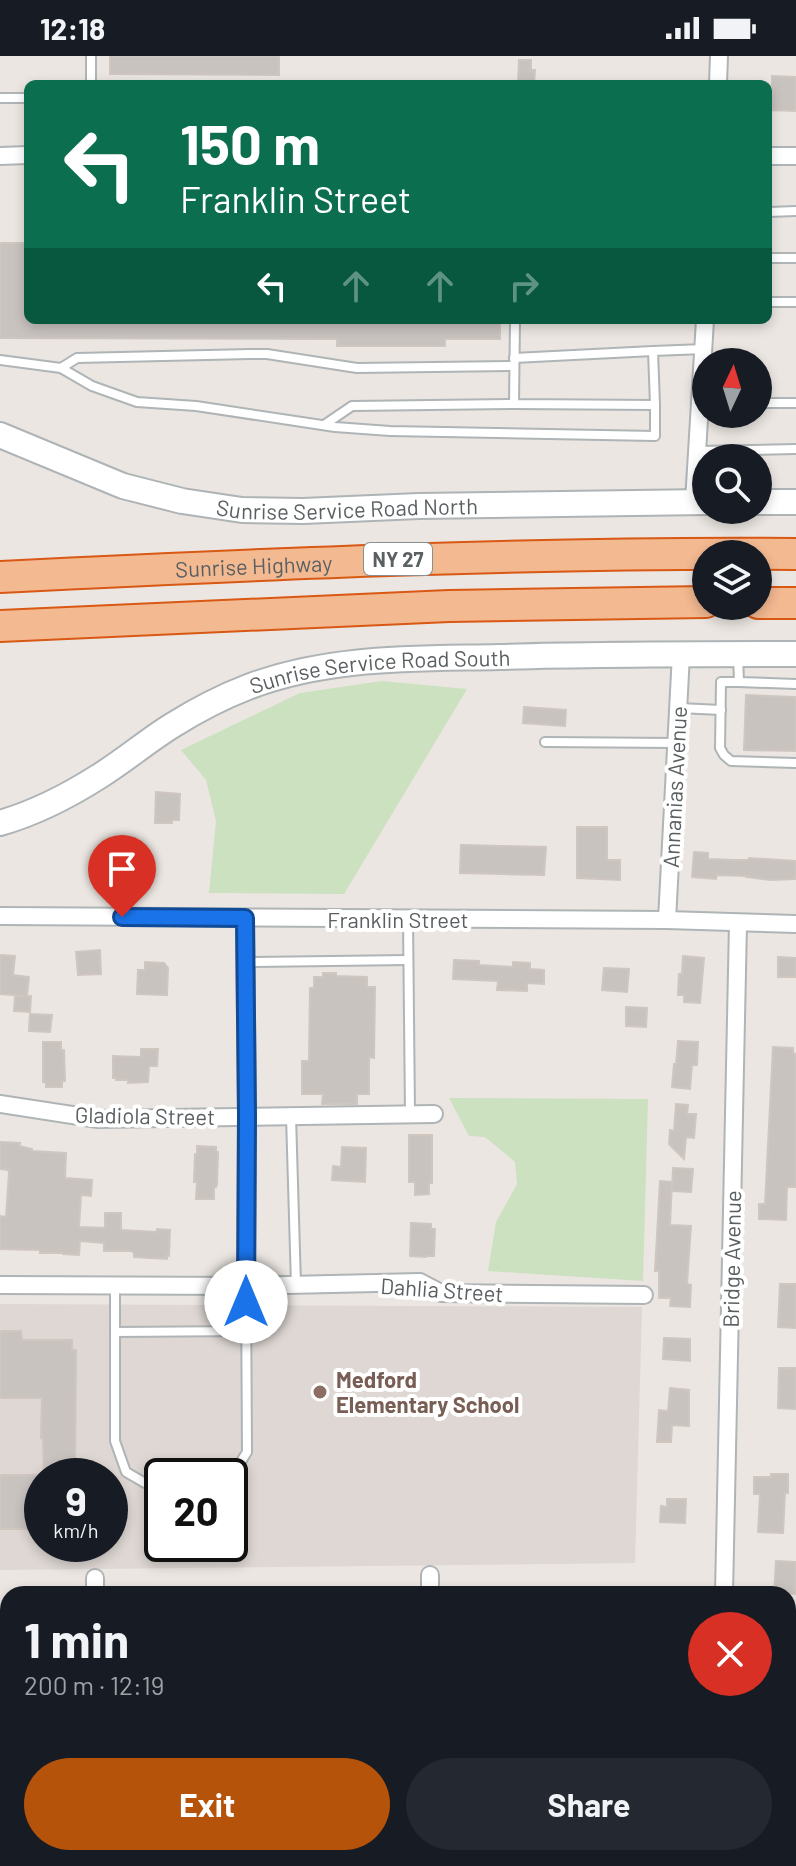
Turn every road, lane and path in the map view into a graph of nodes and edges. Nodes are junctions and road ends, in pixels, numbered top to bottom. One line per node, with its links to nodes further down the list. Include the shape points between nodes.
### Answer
1 (91, 56): 3 (lane)
2 (719, 56): 4 (street)
3 (91, 80)
4 (718, 80)
5 (0, 98): 6 (lane)
6 (24, 98)
7 (24, 155): 8 (street)
8 (0, 156)
9 (772, 156): 10 (street)
10 (796, 156)
11 (796, 211): 12 (lane)
12 (772, 212)
13 (772, 258): 14 (lane)
14 (796, 258)
15 (772, 302): 16 (lane)
16 (796, 302)
17 (515, 324): 23 (lane)
18 (705, 324): 19 (street)
19 (704, 348)
20 (692, 349): 21 (lane)
21 (653, 351): 23 (lane); 28 (lane)
22 (0, 360): 24 (lane)
23 (514, 362): 24 (lane, via 357,368 250,354 77,358); 27 (lane)
24 (61, 368): 29 (lane, via 137,402)
25 (772, 403): 26 (lane)
26 (796, 403)
27 (514, 404): 28 (lane); 29 (lane, via 352,406)
28 (655, 405): 29 (lane, via 655,436)
29 (324, 425)
30 (0, 435): 33 (main road, Sunrise Service Road North, via 123,486 242,510)
31 (772, 449): 32 (lane)
32 (796, 449)
33 (692, 502)
34 (772, 502): 35 (main road)
35 (796, 502)
36 (796, 554): 37 (highway, Sunrise Highway / NY 27, via 443,557)
37 (0, 577)
38 (692, 602): 41 (highway, NY 27, via 434,606)
39 (772, 603): 40 (highway)
40 (796, 603)
41 (0, 626)
42 (681, 654): 43 (main road, Sunrise Service Road South); 47 (street, Annanias Avenue); 52 (main road, Sunrise Service Road South, via 397,659 307,669 213,702 69,794)
43 (738, 654): 44 (main road, Sunrise Service Road South); 45 (lane)
44 (796, 654)
45 (739, 682): 46 (lane); 48 (lane, via 721,682)
46 (796, 684)
47 (679, 708): 48 (lane); 50 (street, Annanias Avenue)
48 (721, 710): 51 (lane, via 720,748 731,761)
49 (545, 742): 50 (lane)
50 (677, 743): 56 (street, Annanias Avenue)
51 (796, 763)
52 (0, 823)
53 (0, 916): 54 (street, Franklin Street)
54 (245, 918): 55 (street, Franklin Street); 60 (street)
55 (408, 919): 56 (street, Franklin Street); 59 (lane)
56 (667, 920): 57 (street, Franklin Street)
57 (738, 923): 58 (street, Franklin Street); 77 (street, Bridge Avenue)
58 (796, 924)
59 (408, 960): 60 (lane); 62 (lane)
60 (245, 962): 64 (street)
61 (0, 1104): 64 (street, Gladiola Street, via 98,1119)
62 (410, 1114): 63 (street, Gladiola Street); 65 (street, Gladiola Street)
63 (434, 1114)
64 (247, 1115): 65 (street, Gladiola Street); 68 (street)
65 (291, 1115): 67 (lane)
66 (0, 1285): 69 (street, Dahlia Street)
67 (296, 1285): 68 (street, Dahlia Street); 70 (street, Dahlia Street, via 420,1282 441,1293)
68 (246, 1286): 69 (street, Dahlia Street); 71 (lane)
69 (115, 1287): 72 (lane)
70 (644, 1295)
71 (247, 1331): 72 (lane); 73 (lane, via 247,1452)
72 (115, 1332): 74 (lane, via 115,1441 126,1472)
73 (243, 1458)
74 (144, 1482)
75 (430, 1575): 76 (street)
76 (430, 1586)
77 (724, 1586)

